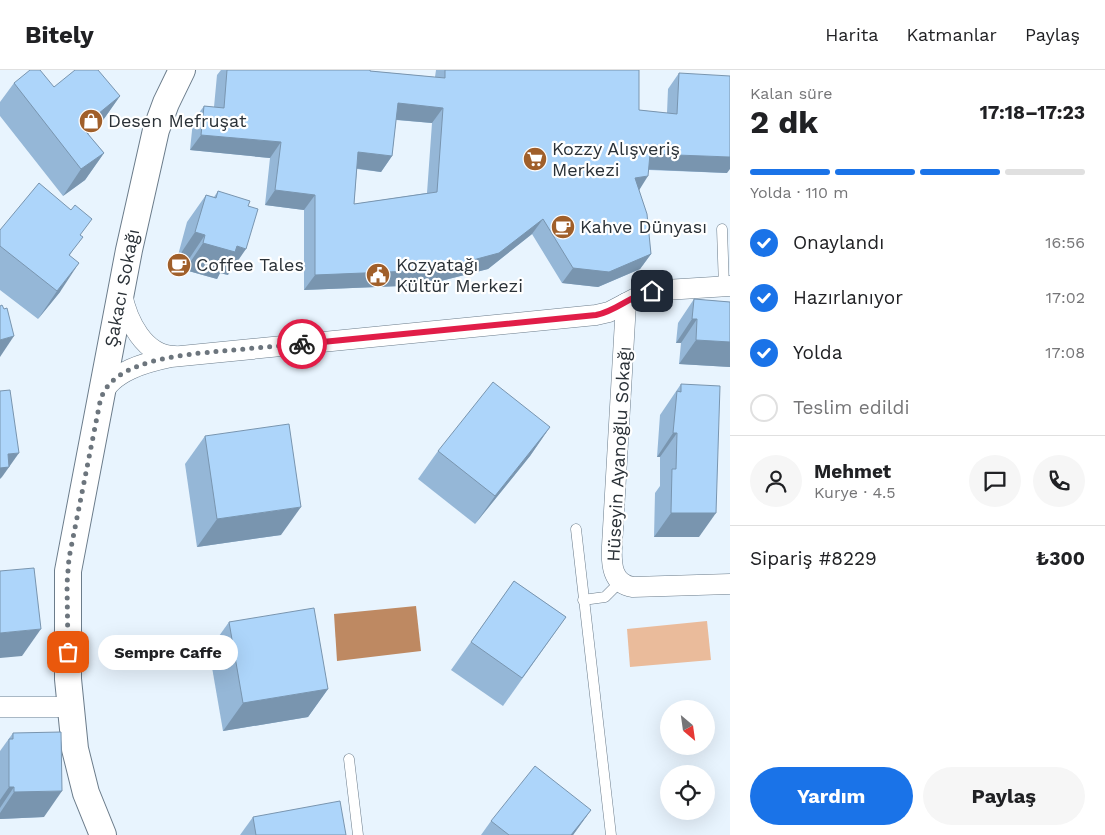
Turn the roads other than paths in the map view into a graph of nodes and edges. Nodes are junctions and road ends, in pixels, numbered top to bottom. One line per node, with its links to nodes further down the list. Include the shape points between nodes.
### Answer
1 (182, 70): 4 (street, Şakacı Sokağı, via 156,130)
2 (722, 229): 3 (lane)
3 (727, 287): 5 (street, via 649,291)
4 (122, 288): 6 (street, via 128,315 139,335 159,352); 7 (street, Şakacı Sokağı)
5 (626, 303): 6 (street, via 596,315); 9 (street, Hüseyin Ayanoğlu Sokağı, via 611,558 614,574)
6 (177, 356): 7 (street, via 128,371 109,385)
7 (100, 402): 13 (street, Şakacı Sokağı, via 68,571)
8 (576, 529): 11 (lane)
9 (620, 582): 10 (street, Hüseyin Ayanoğlu Sokağı, via 633,587); 11 (lane, via 604,597)
10 (730, 584)
11 (583, 600): 17 (lane)
12 (0, 707): 13 (street)
13 (70, 707): 15 (street, Şakacı Sokağı, via 80,774)
14 (349, 759): 16 (lane)
15 (103, 835)
16 (358, 835)
17 (611, 835)

